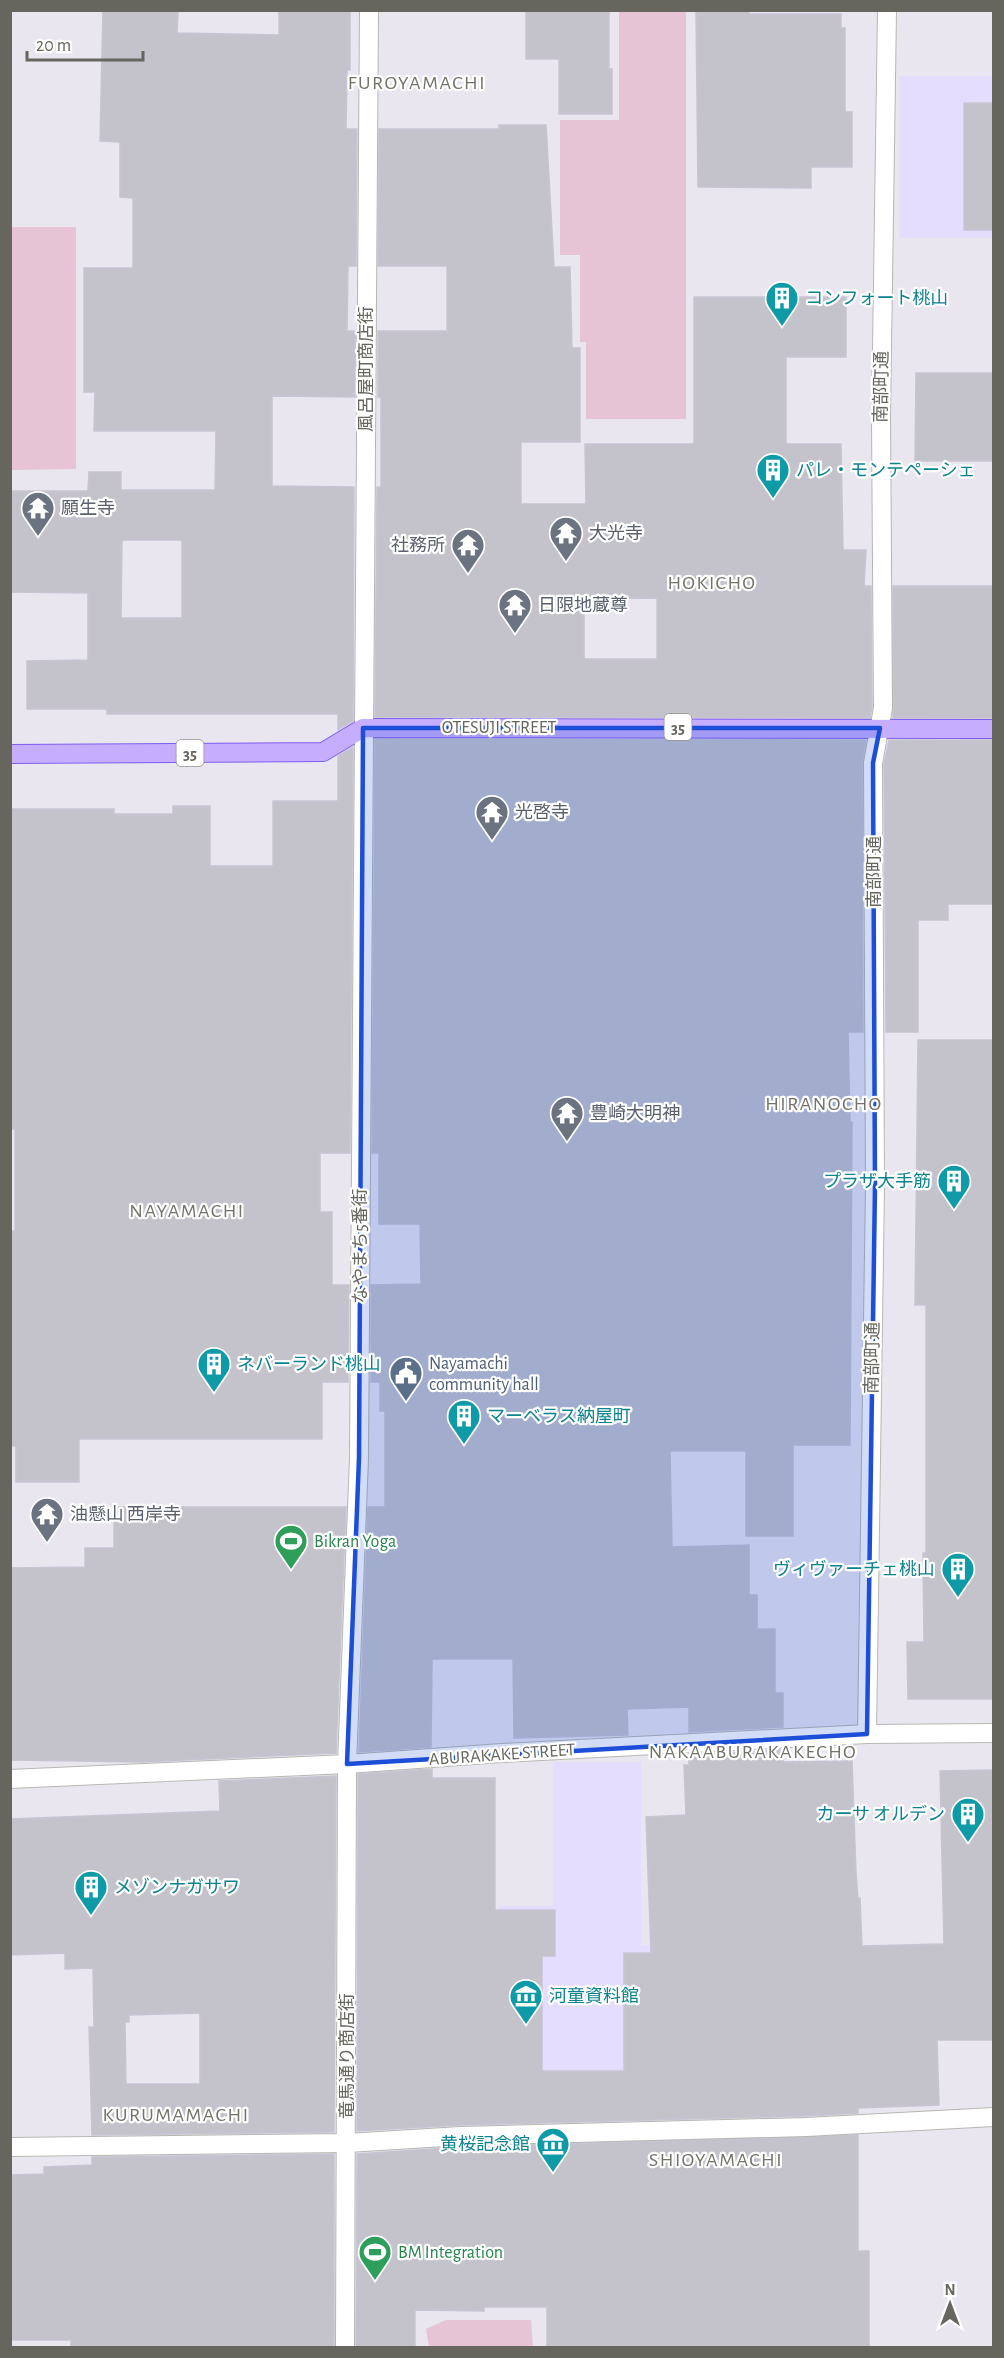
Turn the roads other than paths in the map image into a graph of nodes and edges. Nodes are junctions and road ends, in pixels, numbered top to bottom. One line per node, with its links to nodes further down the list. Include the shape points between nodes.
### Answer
1 (369, 10): 3 (street, 風呂屋町商店街)
2 (887, 10): 4 (street, 南部町通, via 881,416 884,708)
3 (363, 728): 4 (main road, OTESUJI STREET / 35); 6 (main road, 35, via 323,752); 9 (street, なやまち5番街, via 359,1458)
4 (880, 728): 5 (main road, OTESUJI STREET / 35); 8 (street, 南部町通, via 873,763 875,1186)
5 (993, 729)
6 (10, 754)
7 (993, 1733): 8 (street, ABURAKAKE STREET)
8 (867, 1734): 9 (street, ABURAKAKE STREET)
9 (346, 1764): 10 (street, ABURAKAKE STREET); 12 (street, 竜馬通り商店街)
10 (10, 1779)
11 (993, 2117): 12 (street)
12 (346, 2143): 13 (street); 14 (street, 竜馬通り商店街)
13 (10, 2147)
14 (345, 2348)

